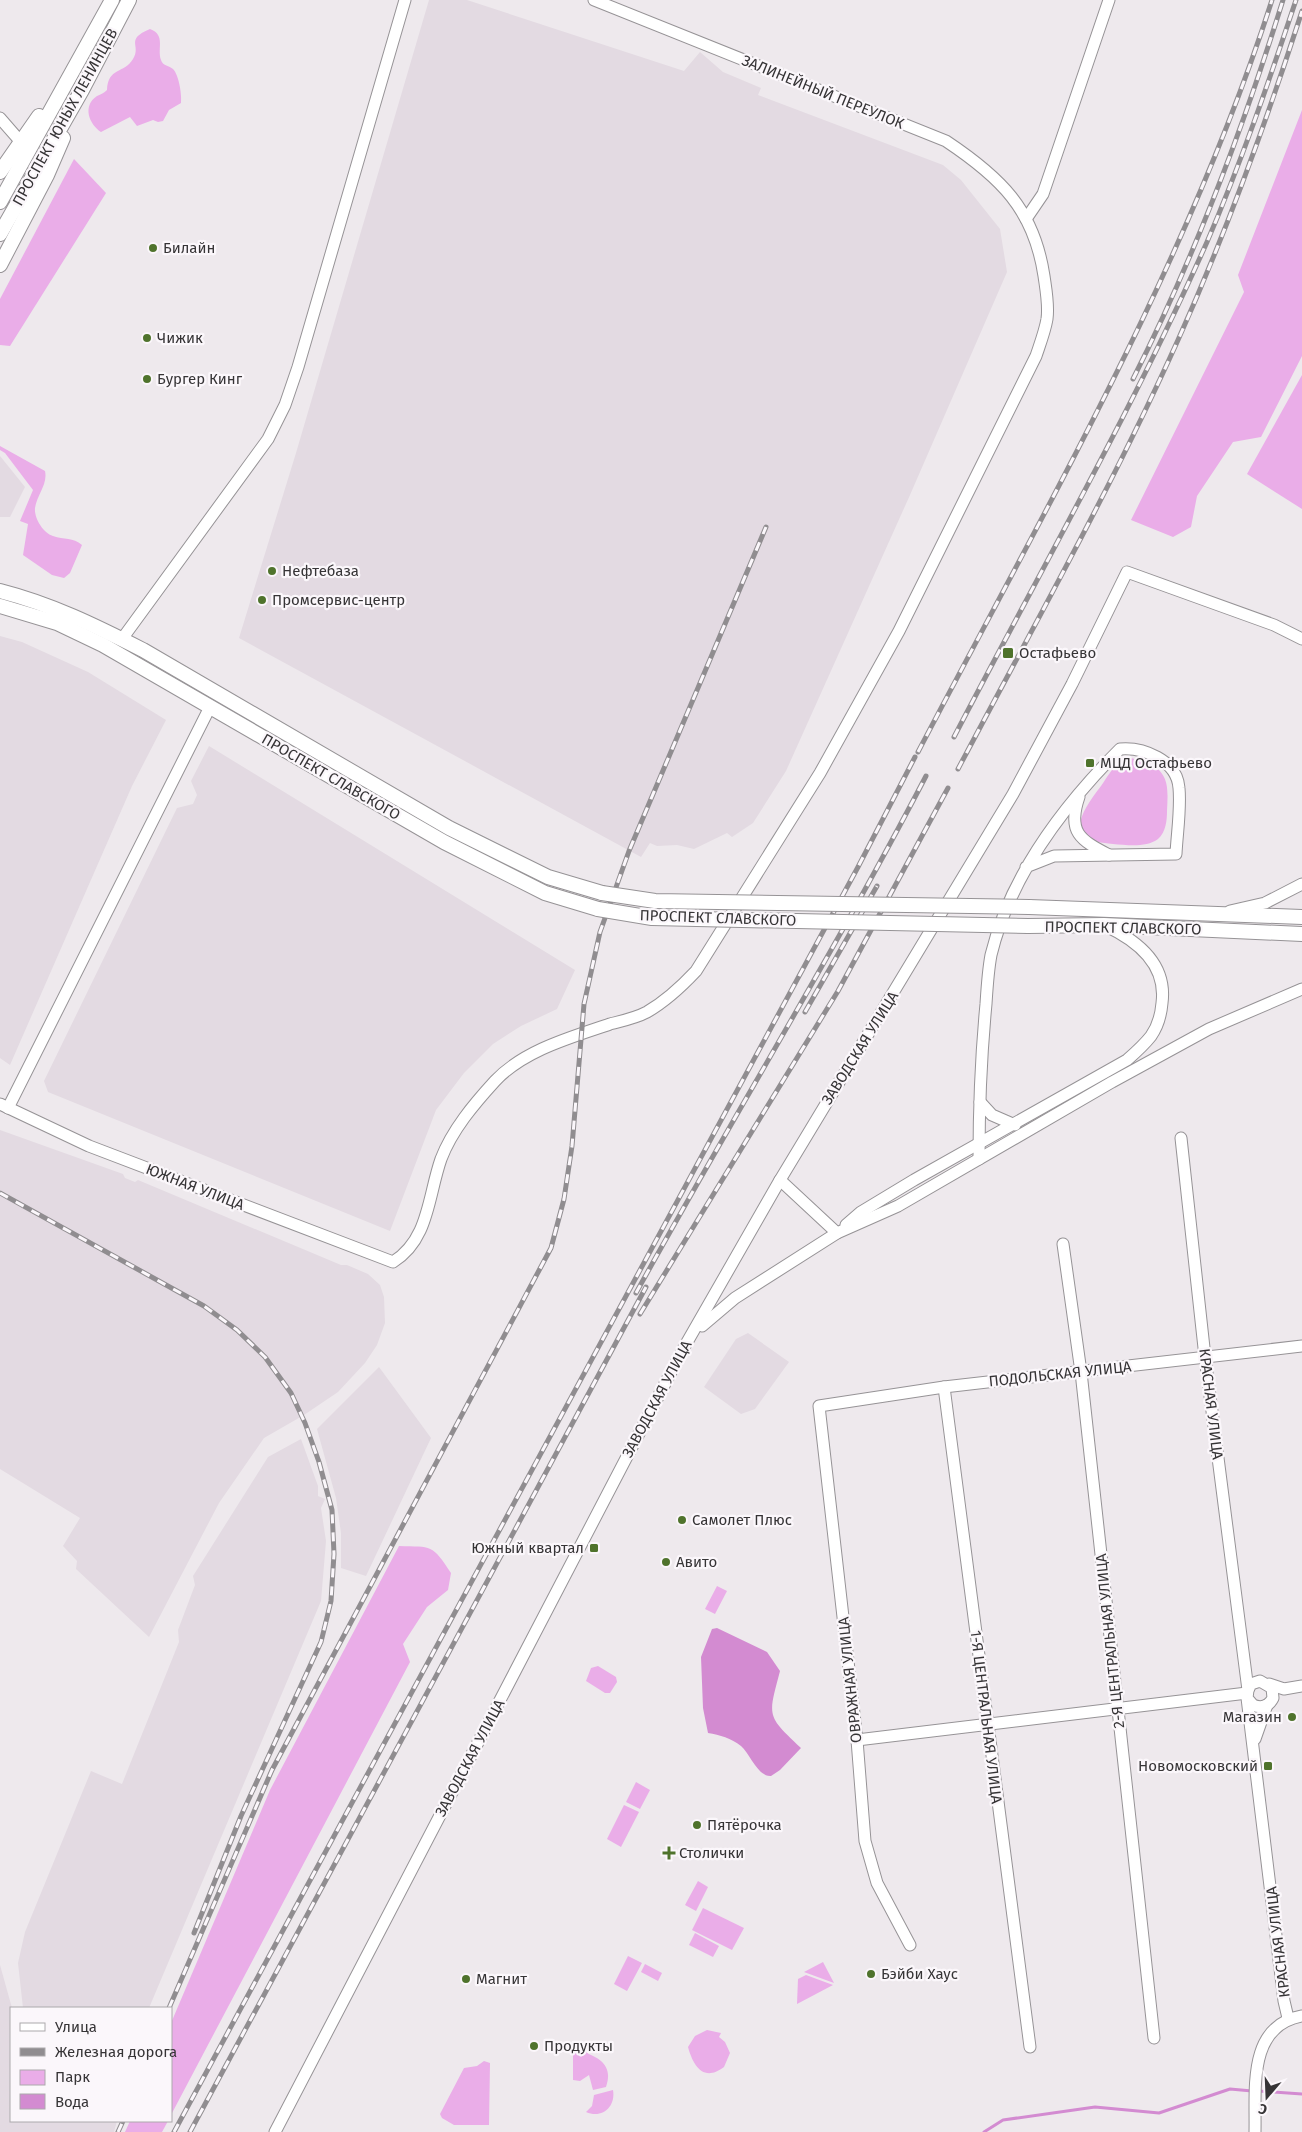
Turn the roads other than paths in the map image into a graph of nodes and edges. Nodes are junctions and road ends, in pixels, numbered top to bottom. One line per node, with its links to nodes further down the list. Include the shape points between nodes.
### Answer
1 (112, 0): 6 (main road, ПРОСПЕКТ ЮНЫХ ЛЕНИНЦЕВ)
2 (129, 0): 7 (main road, ПРОСПЕКТ ЮНЫХ ЛЕНИНЦЕВ)
3 (406, 0): 17 (street, via 285,405 268,439)
4 (594, 0): 12 (street, ЗАЛИНЕЙНЫЙ ПЕРЕУЛОК, via 946,142 980,164 1004,187)
5 (1110, 0): 12 (street, via 1043,194)
6 (67, 80): 9 (main road); 11 (main road, ПРОСПЕКТ ЮНЫХ ЛЕНИНЦЕВ)
7 (82, 90): 13 (main road, ПРОСПЕКТ ЮНЫХ ЛЕНИНЦЕВ); 14 (main road, via 48,174)
8 (0, 118): 9 (street)
9 (20, 141): 10 (main road)
10 (0, 172)
11 (0, 202)
12 (1026, 219): 38 (street, ЗАЛИНЕЙНЫЙ ПЕРЕУЛОК, via 1041,257 1047,318 1036,356 899,631 820,773 696,971 671,997 645,1013 565,1039 524,1059 497,1079 473,1106 442,1159 417,1239 404,1256)
13 (0, 234)
14 (0, 265)
15 (0, 591): 17 (main road, ПРОСПЕКТ СЛАВСКОГО, via 61,610)
16 (0, 606): 19 (main road, ПРОСПЕКТ СЛАВСКОГО, via 57,623)
17 (122, 639): 24 (main road, ПРОСПЕКТ СЛАВСКОГО, bridge, via 449,828 548,877 602,893 655,901 1029,907)
18 (1302, 639): 35 (street, ЗАВОДСКАЯ УЛИЦА, via 1274,625 1127,572 1072,684 985,843)
19 (210, 707): 26 (main road, ПРОСПЕКТ СЛАВСКОГО, bridge, via 444,842 546,893 598,909 652,918); 30 (street)
20 (1080, 793): 21 (street, via 1074,816 1075,830 1081,839); 21 (street, via 1120,749 1149,752 1174,774 1179,786 1176,854); 22 (street)
21 (1110, 856): 22 (street, via 1054,856)
22 (1026, 867): 29 (street, via 1009,900 991,957)
23 (1302, 884): 24 (street, via 1265,903)
24 (1218, 914): 25 (main road, ПРОСПЕКТ СЛАВСКОГО)
25 (1302, 917)
26 (1104, 926): 27 (main road, ПРОСПЕКТ СЛАВСКОГО); 31 (street, via 1129,937 1142,948 1158,970 1163,991 1157,1026 1127,1060)
27 (1302, 934)
28 (1302, 989): 34 (street, via 1209,1029)
29 (980, 1102): 31 (street, via 992,1115); 33 (street)
30 (4, 1106): 38 (street, ЮЖНАЯ УЛИЦА, via 89,1146)
31 (1015, 1125): 33 (street)
32 (1181, 1138): 41 (street, КРАСНАЯ УЛИЦА)
33 (979, 1145): 34 (street); 36 (street, via 861,1212)
34 (979, 1160): 36 (street, via 898,1206)
35 (780, 1180): 36 (street); 40 (street, ЗАВОДСКАЯ УЛИЦА)
36 (837, 1233): 40 (street, via 722,1307)
37 (1063, 1244): 42 (street, 2-Я ЦЕНТРАЛЬНАЯ УЛИЦА)
38 (392, 1262)
39 (1302, 1346): 41 (street, ПОДОЛЬСКАЯ УЛИЦА)
40 (682, 1351): 59 (street, ЗАВОДСКАЯ УЛИЦА)
41 (1205, 1357): 42 (street, ПОДОЛЬСКАЯ УЛИЦА); 48 (street, КРАСНАЯ УЛИЦА)
42 (1081, 1372): 43 (street, ПОДОЛЬСКАЯ УЛИЦА); 50 (street, 2-Я ЦЕНТРАЛЬНАЯ УЛИЦА)
43 (944, 1387): 44 (street, ПОДОЛЬСКАЯ УЛИЦА); 51 (street, 1-Я ЦЕНТРАЛЬНАЯ УЛИЦА)
44 (819, 1406): 52 (street, ОВРАЖНАЯ УЛИЦА)
45 (1269, 1684): 47 (street); 48 (street, via 1260,1681); 49 (street, via 1272,1688)
46 (1302, 1686): 47 (street)
47 (1284, 1688): 49 (street)
48 (1249, 1691): 49 (street, via 1250,1702 1258,1707); 50 (street); 53 (street, КРАСНАЯ УЛИЦА)
49 (1270, 1702): 53 (street, КРАСНАЯ УЛИЦА)
50 (1118, 1708): 51 (street); 57 (street, 2-Я ЦЕНТРАЛЬНАЯ УЛИЦА)
51 (986, 1723): 52 (street); 58 (street, 1-Я ЦЕНТРАЛЬНАЯ УЛИЦА)
52 (857, 1740): 54 (street, ОВРАЖНАЯ УЛИЦА, via 869,1860 882,1896)
53 (1254, 1741): 56 (street, КРАСНАЯ УЛИЦА)
54 (910, 1945)
55 (1302, 2016): 56 (street)
56 (1288, 2018): 60 (street, КРАСНАЯ УЛИЦА, via 1267,2036 1257,2065)
57 (1154, 2038)
58 (1030, 2047)
59 (275, 2132)
60 (1255, 2132)

